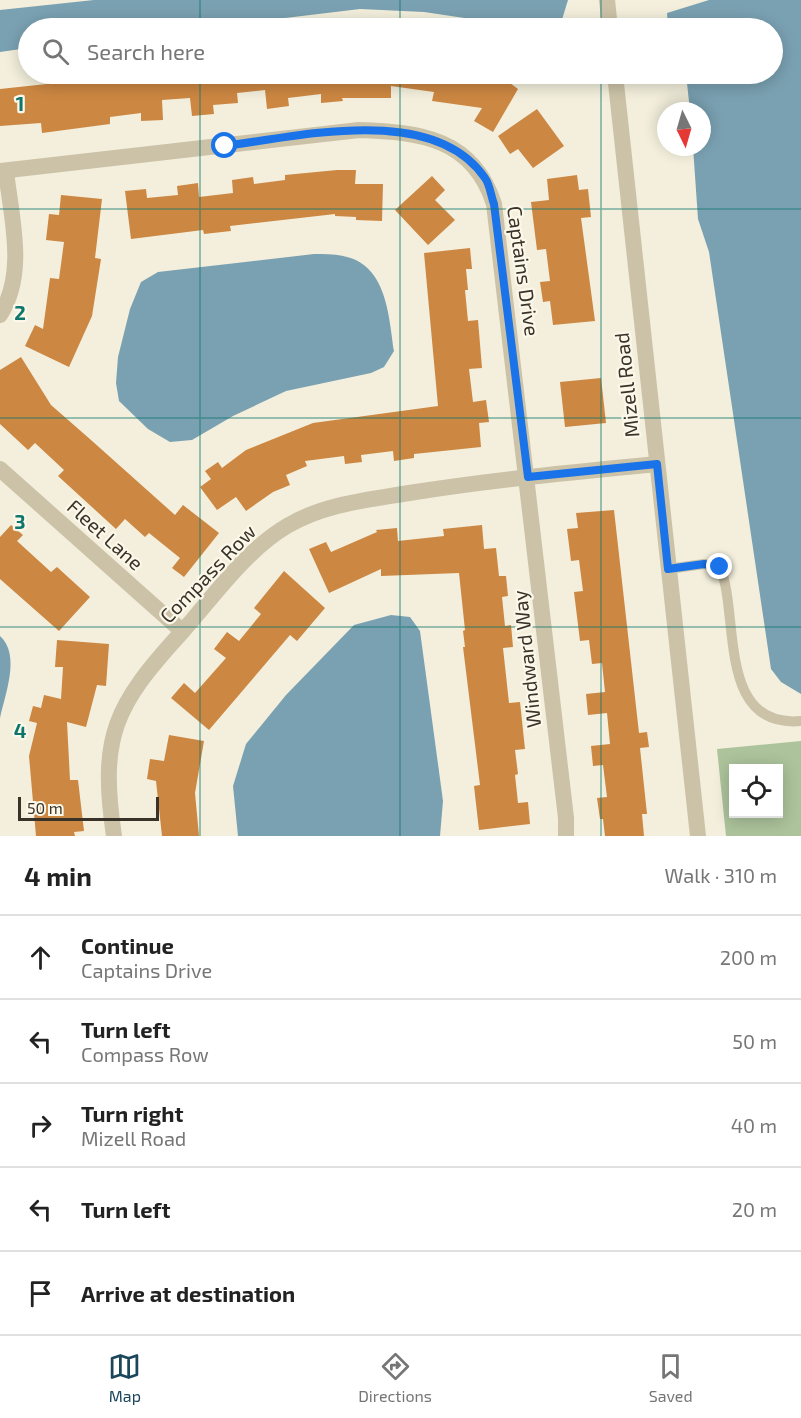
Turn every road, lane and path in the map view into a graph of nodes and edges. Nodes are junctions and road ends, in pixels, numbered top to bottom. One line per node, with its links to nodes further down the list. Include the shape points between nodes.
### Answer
1 (607, 0): 2 (street)
2 (609, 18)
3 (616, 84): 6 (street, Mizell Road)
4 (3, 171): 5 (street, via 15,276); 8 (street, Captains Drive, via 359,130 395,131 452,147 473,163 487,181 494,204)
5 (0, 315)
6 (657, 464): 8 (street, Compass Row); 9 (street, Mizell Road)
7 (0, 469): 10 (street, Fleet Lane)
8 (528, 477): 10 (street, Compass Row, via 348,503 311,514 261,545); 13 (street, Windward Way)
9 (668, 569): 11 (lane, via 704,564 720,567 726,580 740,684 756,707 768,716); 14 (street, Mizell Road)
10 (182, 631): 12 (street, Compass Row, via 142,676 116,726 109,756 108,794)
11 (801, 722)
12 (114, 836)
13 (566, 836)
14 (698, 836)

